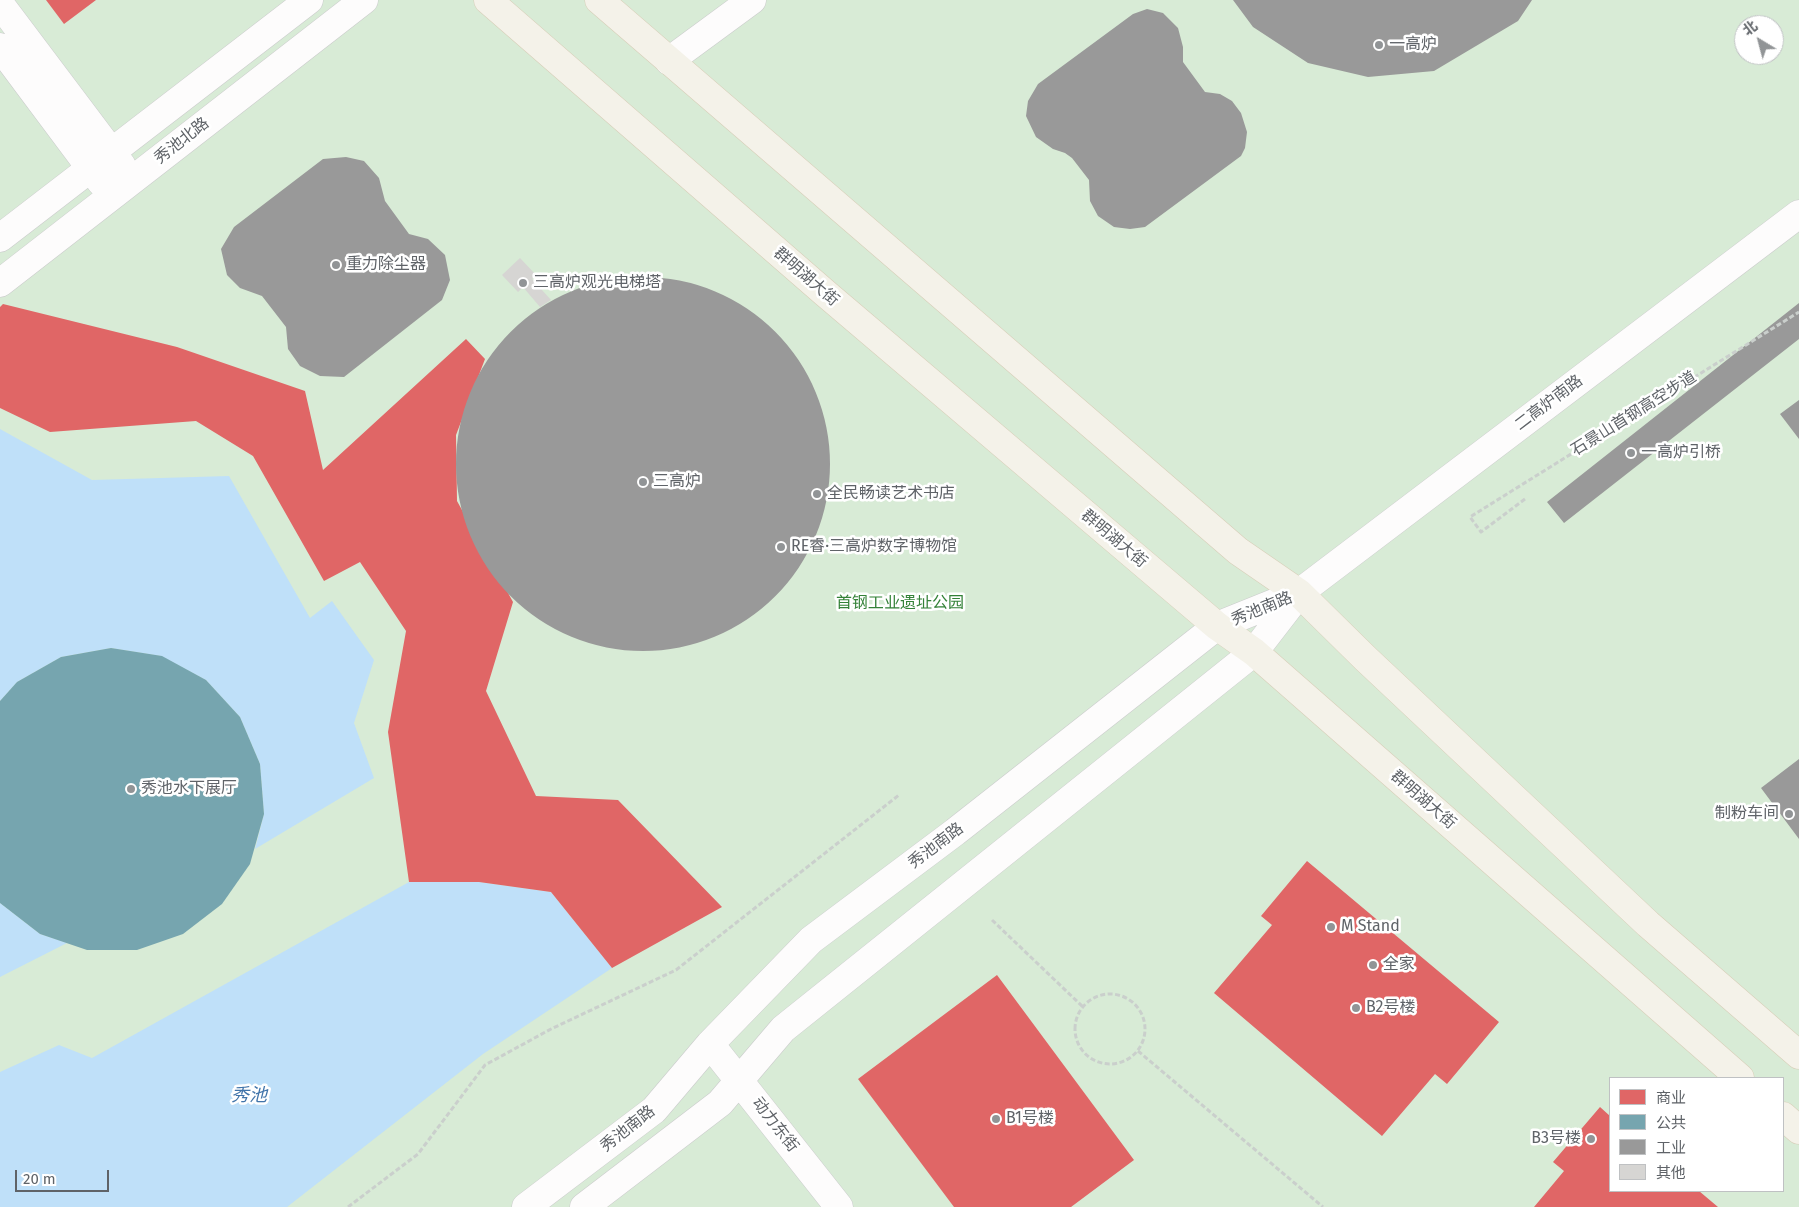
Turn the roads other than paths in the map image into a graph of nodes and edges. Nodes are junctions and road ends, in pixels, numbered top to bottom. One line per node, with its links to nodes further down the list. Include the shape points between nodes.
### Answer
1 (309, 0): 9 (street)
2 (364, 0): 10 (street, 秀池北路)
3 (488, 0): 15 (main road, 群明湖大街, via 825,293)
4 (599, 0): 8 (main road)
5 (752, 0): 8 (street)
6 (0, 4): 9 (street)
7 (0, 47): 9 (street)
8 (669, 61): 14 (main road, via 1238,552)
9 (101, 160): 10 (street); 12 (street)
10 (121, 188): 13 (street, 秀池北路)
11 (1799, 214): 14 (street, 二高炉南路)
12 (0, 238)
13 (0, 283)
14 (1298, 593): 15 (street, 秀池南路); 16 (street, 秀池南路); 18 (main road, via 1648,924)
15 (1218, 626): 16 (main road, 群明湖大街); 17 (street, 秀池南路, via 811,940)
16 (1254, 652): 19 (main road, 群明湖大街); 20 (street, 秀池南路, via 783,1029)
17 (710, 1044): 20 (street, 动力东街); 23 (street, 秀池南路, via 654,1110)
18 (1799, 1055)
19 (1739, 1077)
20 (740, 1080): 24 (street, 秀池南路, via 720,1103); 25 (street, 动力东街)
21 (1784, 1117): 22 (main road)
22 (1799, 1130)
23 (526, 1207)
24 (584, 1207)
25 (838, 1207)

